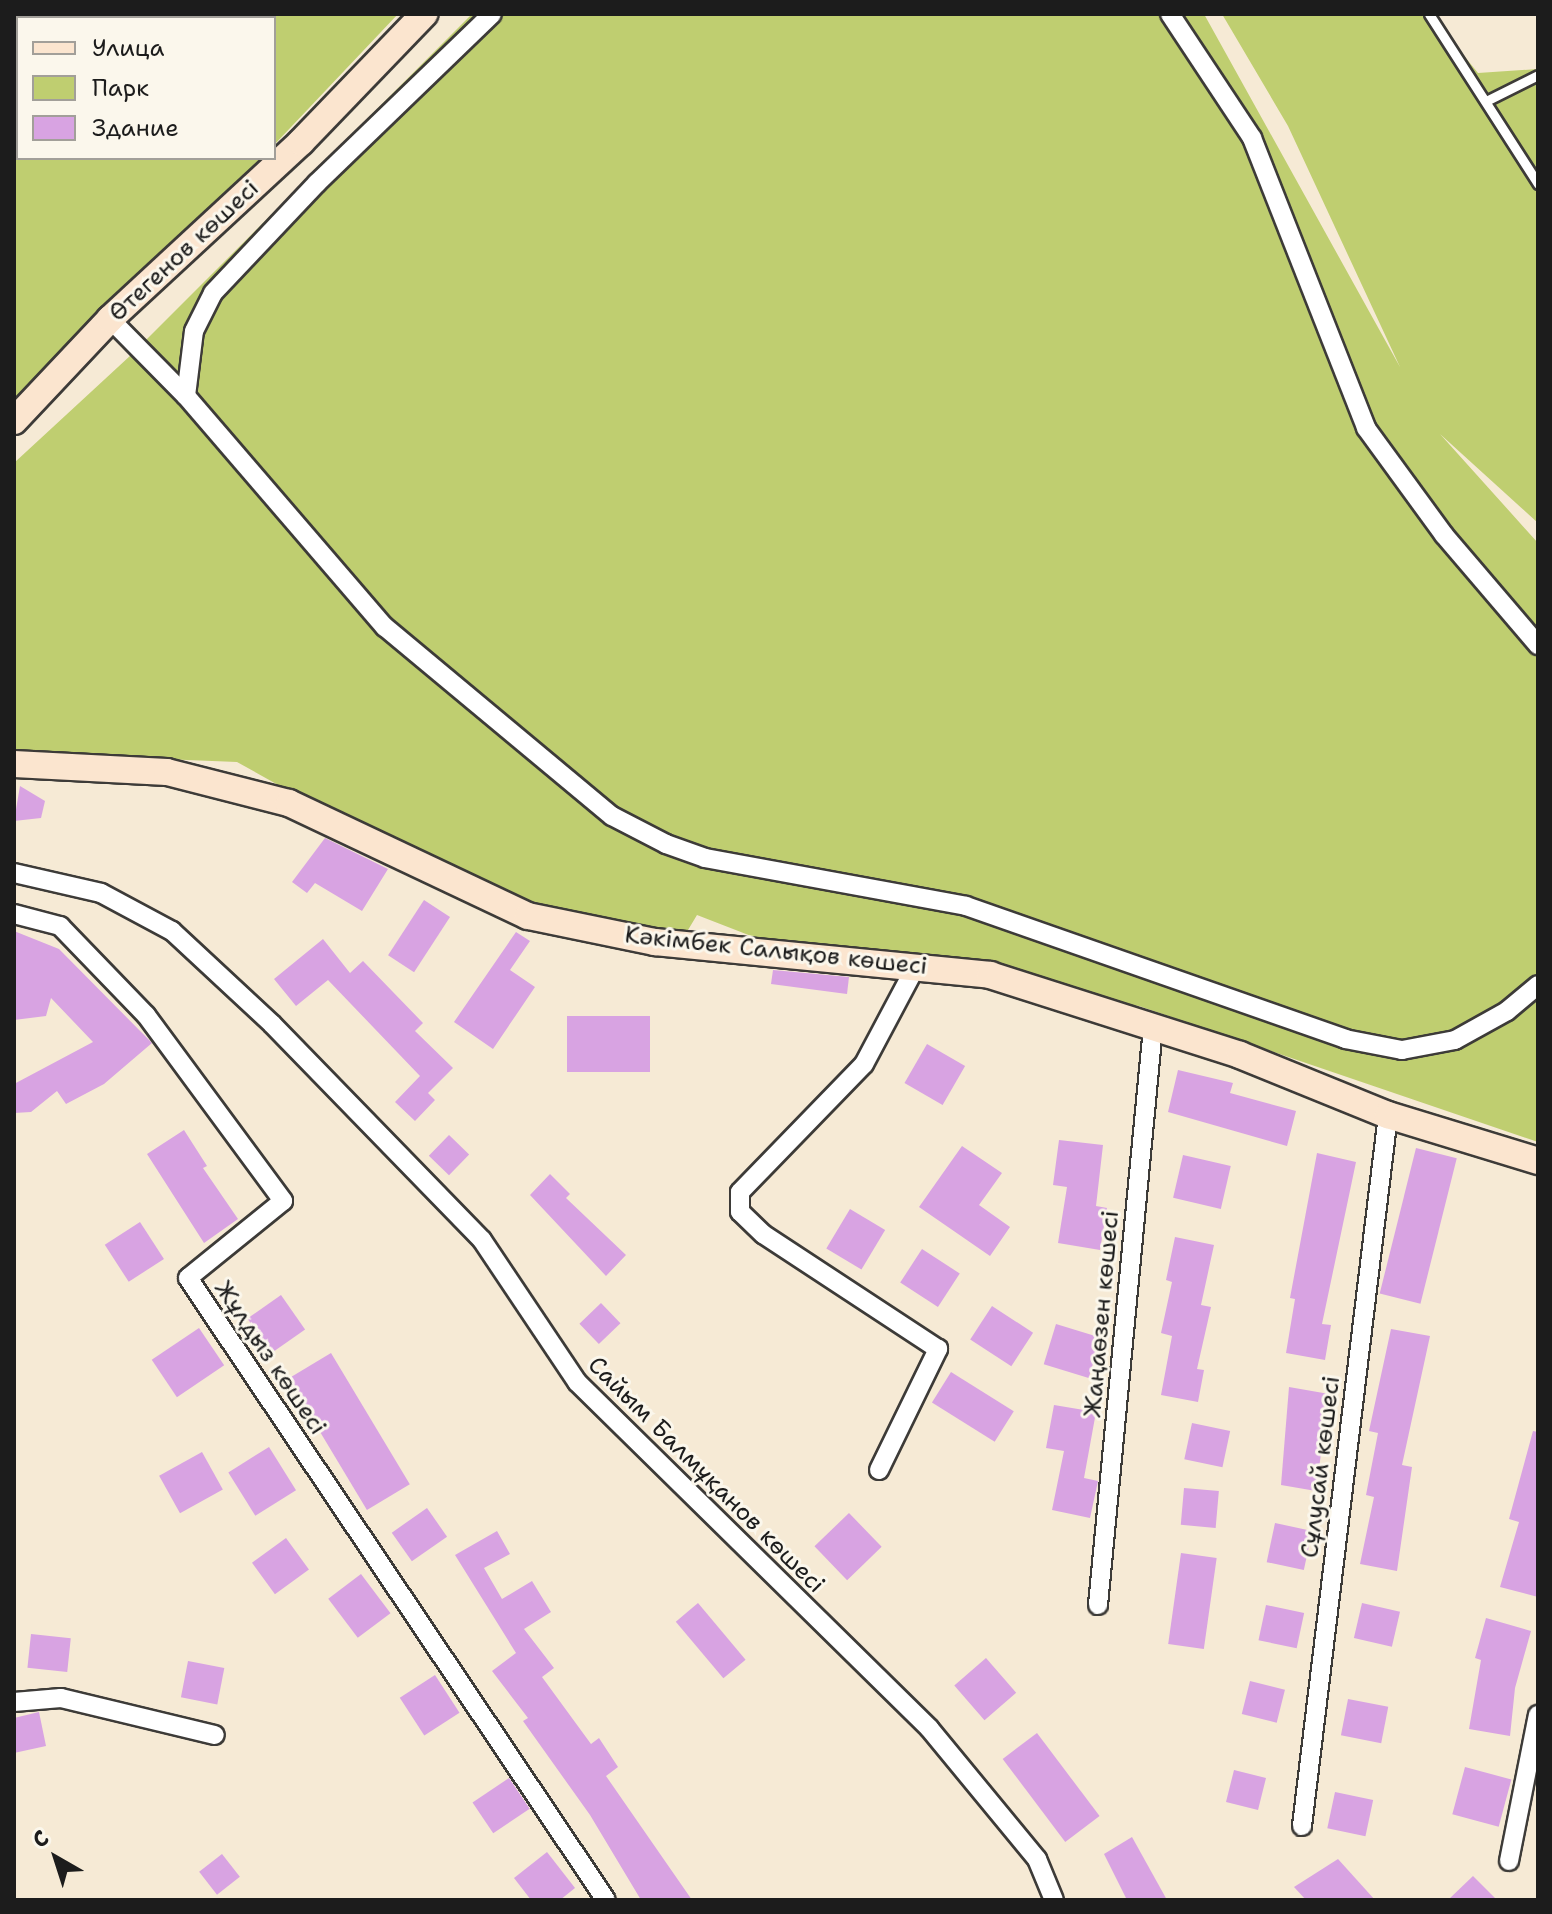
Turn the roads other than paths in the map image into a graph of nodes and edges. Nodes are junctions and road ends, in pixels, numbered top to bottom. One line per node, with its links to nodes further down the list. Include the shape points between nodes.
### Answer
1 (424, 14): 8 (street, Өтегенов көшесі, via 301,142)
2 (492, 14): 9 (street, via 317,183 213,293 194,331)
3 (1170, 14): 11 (street, via 1252,138 1366,428 1444,535)
4 (1429, 14): 6 (lane)
5 (1538, 75): 6 (lane)
6 (1488, 100): 7 (lane)
7 (1538, 184)
8 (110, 319): 9 (street); 10 (street, Өтегенов көшесі)
9 (186, 396): 16 (street, via 385,627 612,816 666,844 705,858 966,906 1345,1039 1402,1050 1455,1040 1507,1011)
10 (14, 421)
11 (1538, 645)
12 (14, 764): 15 (street, Кәкімбек Салықов көшесі, via 167,772 289,803 528,916 655,942)
13 (14, 873): 28 (street, Сайым Балмұқанов көшесі, via 101,893 172,931 272,1024 482,1240 577,1382 929,1728 1037,1859)
14 (14, 914): 27 (street, Жұлдыз көшесі, via 60,926 146,1015 283,1201 188,1278)
15 (916, 966): 17 (street, Кәкімбек Салықов көшесі, via 990,975); 20 (street, via 864,1064 740,1192 740,1212 763,1234 938,1349)
16 (1538, 985)
17 (1153, 1027): 18 (street, Кәкімбек Салықов көшесі, via 1240,1055); 21 (street, Жаңаөзен көшесі)
18 (1388, 1115): 19 (street, Кәкімбек Салықов көшесі); 25 (street, Сұлусай көшесі)
19 (1538, 1161)
20 (879, 1470)
21 (1098, 1605)
22 (14, 1702): 24 (street, via 61,1698)
23 (1538, 1715): 26 (street)
24 (215, 1735)
25 (1302, 1826)
26 (1509, 1861)
27 (606, 1900)
28 (1054, 1900)

